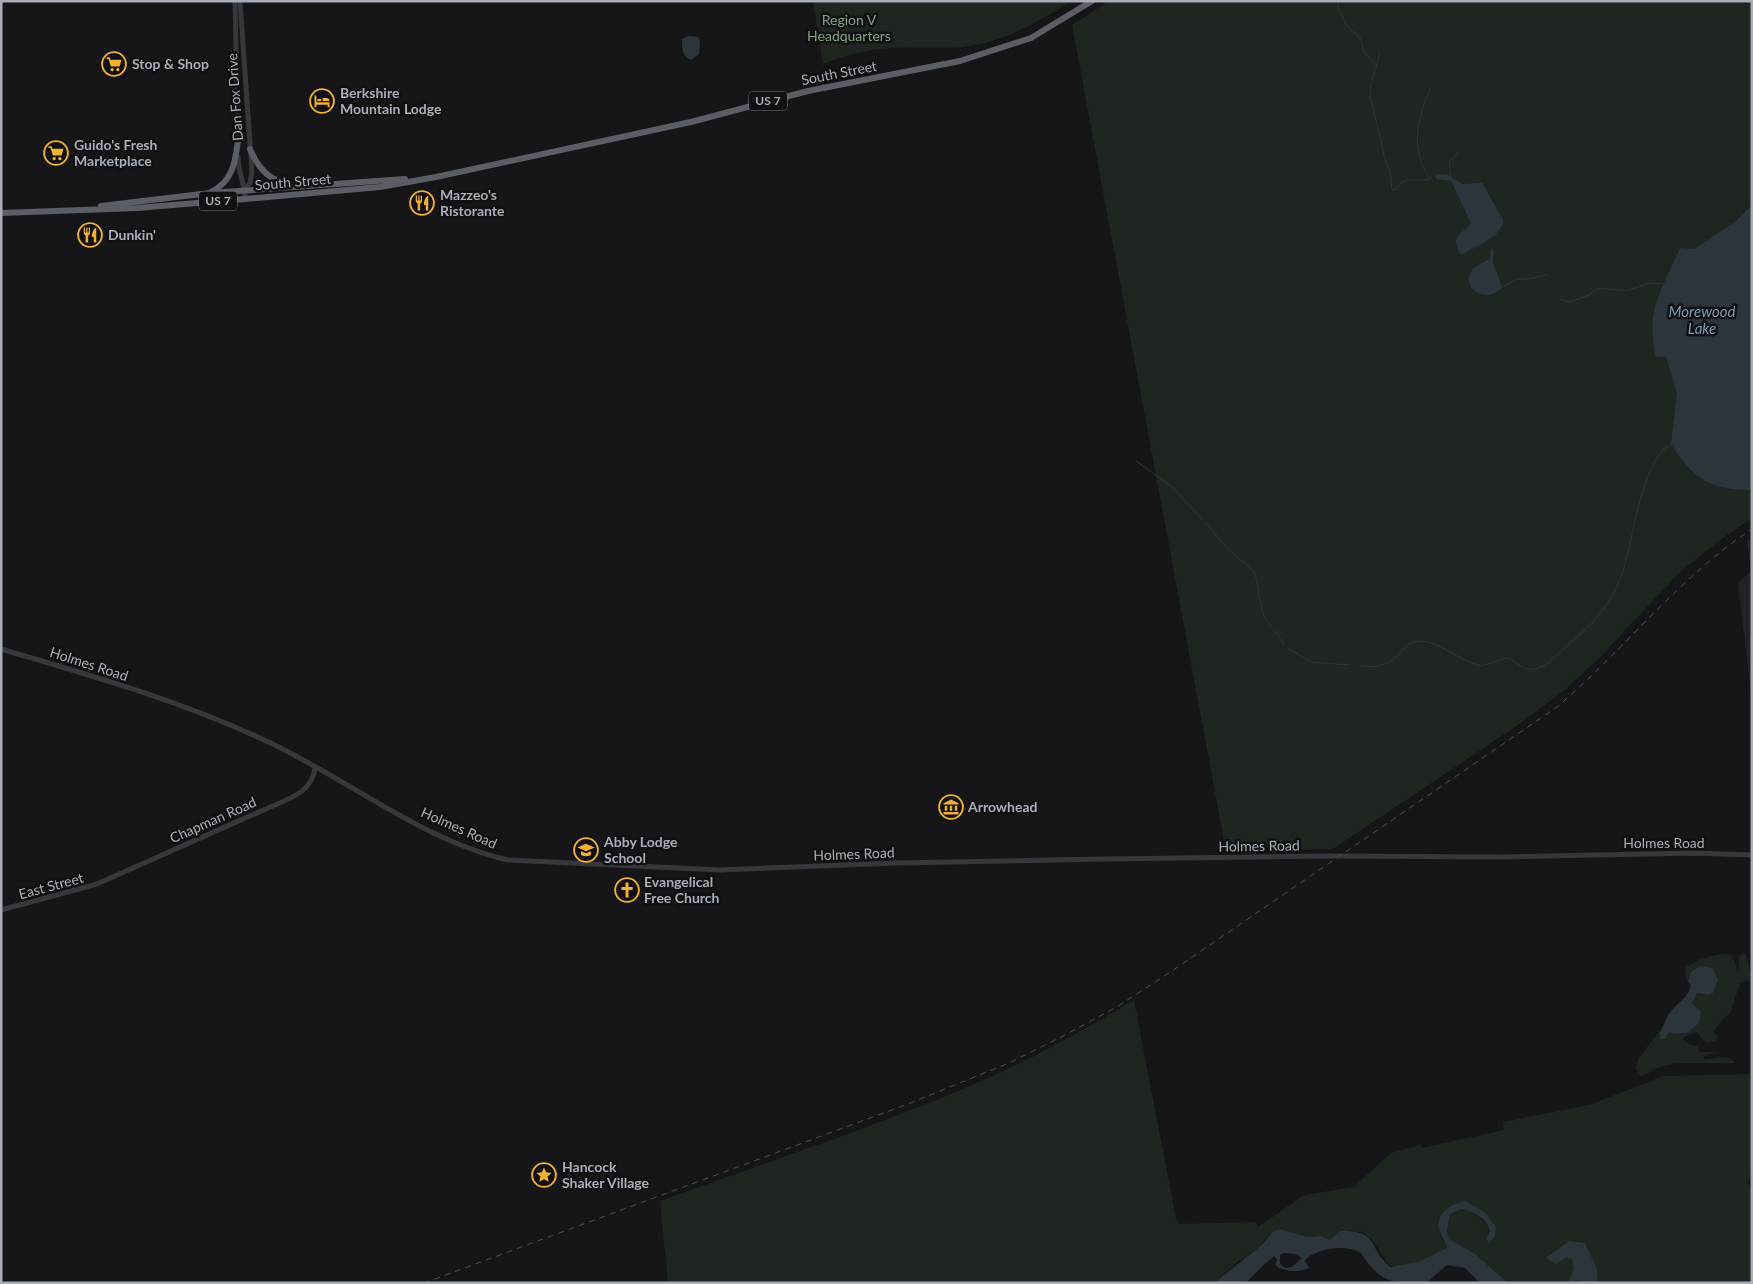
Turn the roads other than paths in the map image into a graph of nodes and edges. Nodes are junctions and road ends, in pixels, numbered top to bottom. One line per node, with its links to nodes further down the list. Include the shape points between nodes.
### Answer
1 (235, 1): 4 (street, Dan Fox Drive)
2 (240, 1): 5 (street, Dan Fox Drive)
3 (1092, 1): 6 (highway, South Street / US 7, via 1031,38 960,61 808,91 692,122)
4 (238, 141): 8 (street, Dan Fox Drive, via 238,172); 9 (highway, via 235,164 229,178)
5 (250, 149): 7 (highway, via 258,165 271,178); 8 (street, Dan Fox Drive, via 252,172)
6 (436, 177): 7 (highway, South Street / US 7); 10 (highway, South Street / US 7, via 380,187)
7 (300, 186): 8 (highway, South Street / US 7)
8 (245, 190): 9 (highway, South Street / US 7); 10 (street, Dan Fox Drive)
9 (210, 193): 11 (highway, South Street / US 7)
10 (245, 199): 11 (highway, South Street / US 7)
11 (63, 211): 12 (highway, South Street / US 7)
12 (1, 213)
13 (1, 649): 14 (street, Holmes Road, via 200,713 263,739)
14 (314, 768): 15 (street, Holmes Road, via 442,836 486,855 508,860 720,870 906,863 1329,856); 16 (street, Chapman Road, via 314,776 307,788 293,797)
15 (1752, 854)
16 (106, 881): 17 (street, East Street)
17 (1, 910)

